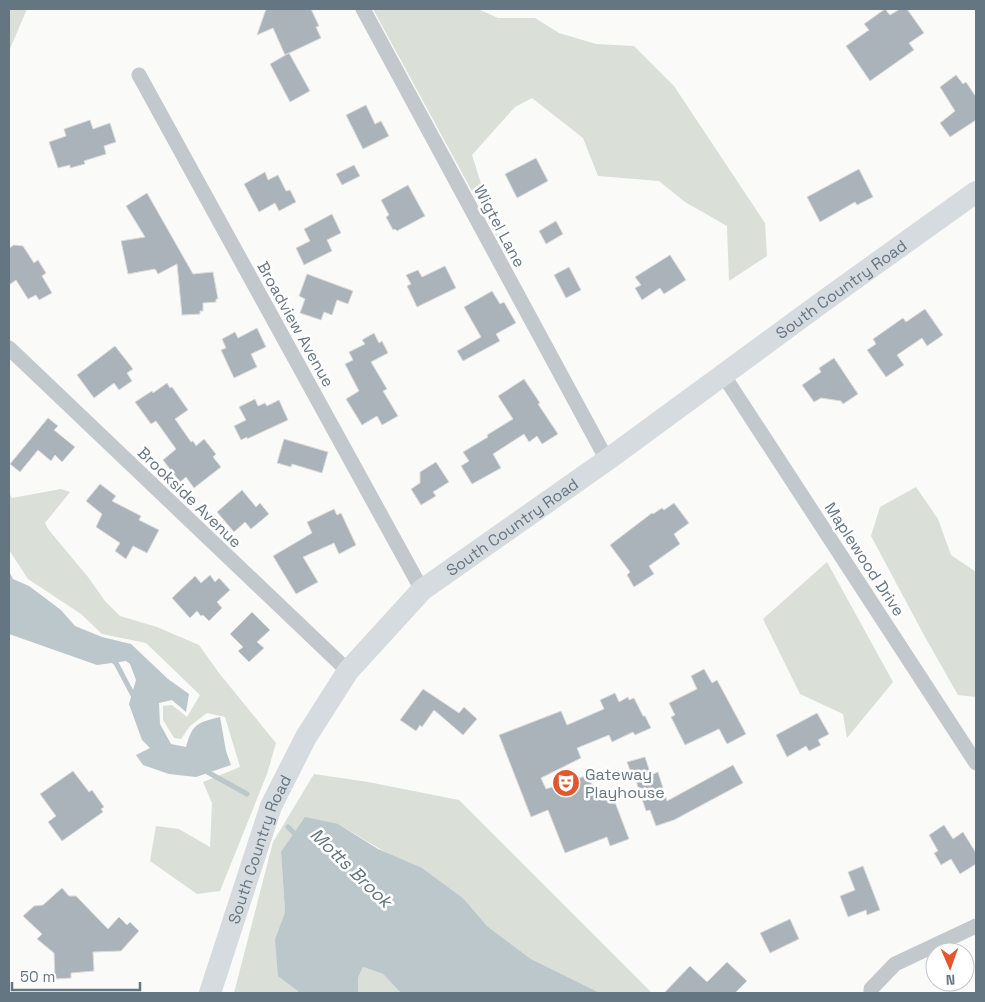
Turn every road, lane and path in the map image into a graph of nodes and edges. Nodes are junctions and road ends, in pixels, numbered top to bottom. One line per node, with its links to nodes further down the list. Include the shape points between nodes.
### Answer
1 (363, 9): 6 (street, Wigtel Lane)
2 (139, 75): 7 (street, Broadview Avenue)
3 (976, 192): 5 (main road, South Country Road)
4 (9, 348): 8 (street, Brookside Avenue)
5 (724, 376): 6 (main road, South Country Road); 9 (street, Maplewood Drive)
6 (606, 460): 7 (main road, South Country Road)
7 (422, 590): 8 (main road, South Country Road)
8 (348, 671): 11 (main road, South Country Road, via 306,737 271,806)
9 (976, 763)
10 (976, 926): 12 (street, via 895,964)
11 (210, 993)
12 (871, 993)

